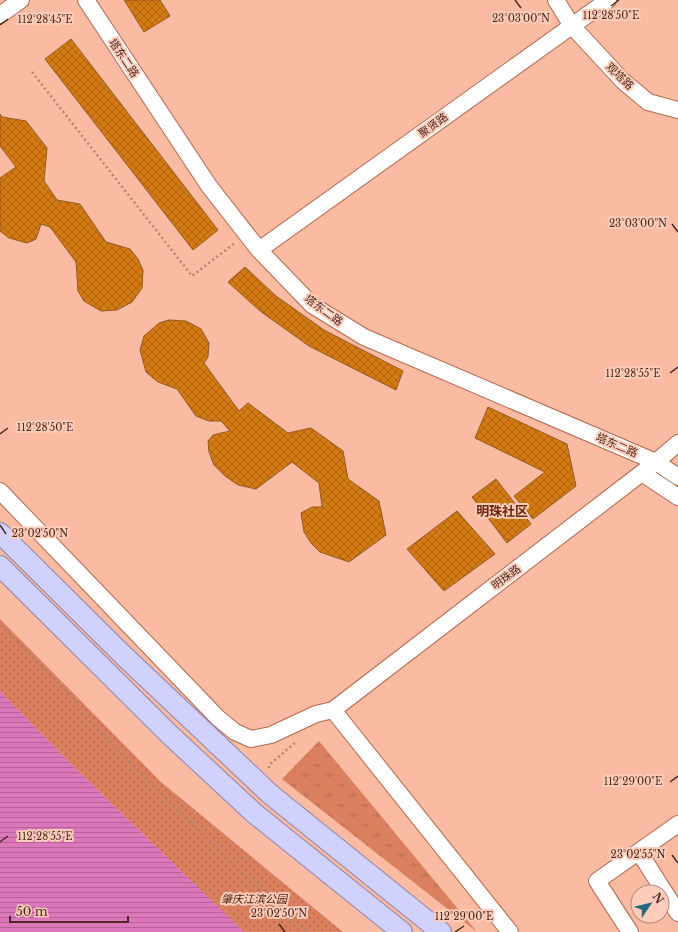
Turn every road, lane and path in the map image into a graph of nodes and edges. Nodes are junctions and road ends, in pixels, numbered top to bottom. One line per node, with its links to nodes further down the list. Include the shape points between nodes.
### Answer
1 (21, 0): 5 (street)
2 (86, 0): 9 (street, 塔东二路, via 209,186)
3 (556, 0): 6 (street, 观塔路)
4 (608, 0): 6 (street, 聚贤路)
5 (0, 15)
6 (572, 26): 8 (street, 观塔路, via 623,81 648,102); 10 (street, 聚贤路)
7 (32, 72): 9 (path, via 192,276)
8 (678, 110)
9 (246, 234): 10 (street, 塔东二路)
10 (258, 250): 12 (street, 塔东二路, via 312,305 364,337)
11 (678, 443): 12 (street, 明珠路)
12 (656, 462): 13 (street, 明珠路); 14 (street, 塔东二路)
13 (642, 472): 16 (street, 塔东二路); 22 (street, 明珠路)
14 (678, 477)
15 (0, 491): 22 (street, via 218,718 235,732 251,739 271,735 316,714)
16 (678, 497)
17 (0, 533): 20 (main road)
18 (0, 566): 21 (main road)
19 (0, 626): 28 (path, via 64,690 137,772)
20 (124, 656): 21 (main road); 24 (main road)
21 (107, 672): 29 (main road, via 254,813)
22 (333, 710): 31 (street)
23 (298, 740): 24 (path, via 269,765)
24 (270, 794): 30 (main road)
25 (678, 824): 26 (street)
26 (639, 852): 27 (street); 32 (street, via 597,881)
27 (678, 913)
28 (305, 932)
29 (402, 932)
30 (441, 932)
31 (510, 932)
32 (630, 932)

